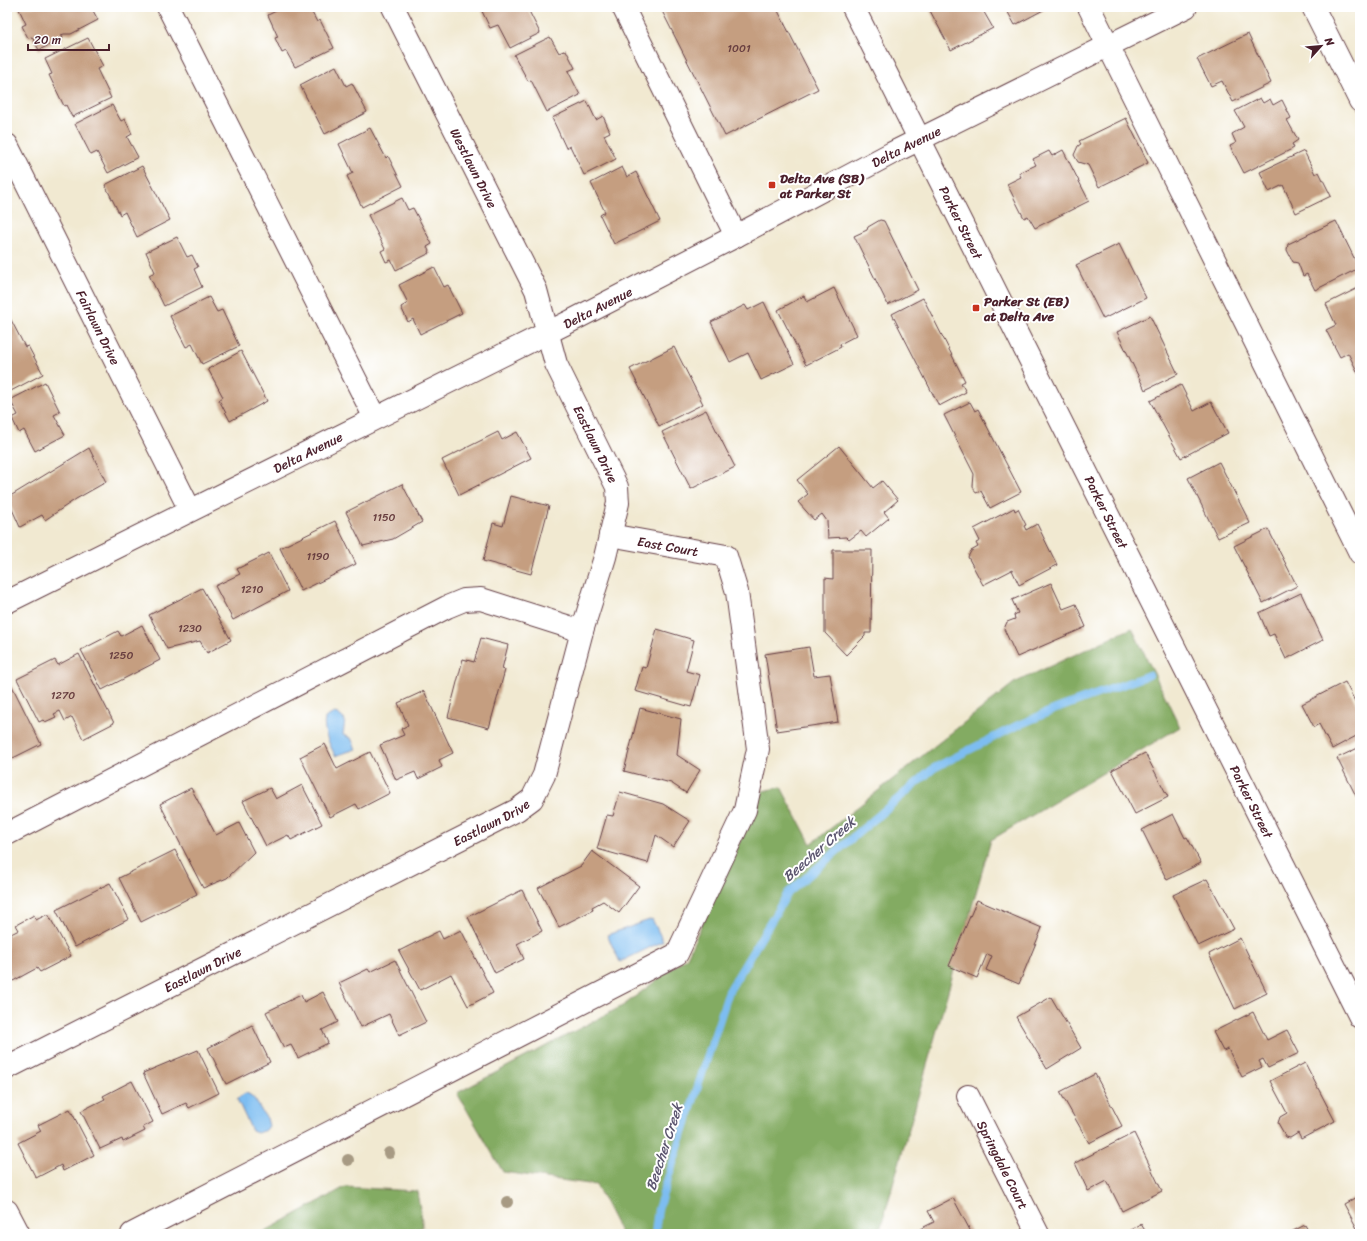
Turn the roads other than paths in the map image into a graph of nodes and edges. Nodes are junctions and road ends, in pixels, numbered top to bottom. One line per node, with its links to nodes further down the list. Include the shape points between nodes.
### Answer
1 (168, 7): 14 (street)
2 (393, 7): 13 (street, Westlawn Drive, via 536,290)
3 (623, 7): 12 (street)
4 (853, 7): 10 (street, Parker Street)
5 (1089, 7): 8 (street)
6 (1186, 7): 8 (street, Delta Avenue)
7 (1313, 7): 9 (street)
8 (1109, 45): 10 (street, Delta Avenue); 17 (street)
9 (1360, 101)
10 (920, 140): 12 (street, Delta Avenue); 21 (street, Parker Street)
11 (7, 145): 15 (street, Fairlawn Drive)
12 (736, 236): 13 (street, Delta Avenue)
13 (548, 332): 14 (street, Delta Avenue); 16 (street, Eastlawn Drive, via 556,364 617,487 618,503)
14 (375, 418): 15 (street, Delta Avenue)
15 (190, 510): 18 (street, Delta Avenue)
16 (610, 535): 19 (street, Eastlawn Drive); 26 (street, East Court, via 726,556 737,592 758,749 746,810 677,954)
17 (1360, 553)
18 (8, 601)
19 (582, 631): 20 (street, via 481,599 464,600); 22 (street, Eastlawn Drive, via 544,775 535,794 525,805)
20 (7, 834)
21 (1360, 1017)
22 (7, 1068)
23 (968, 1096): 27 (street, Springdale Court)
24 (7, 1211): 25 (street)
25 (19, 1234)
26 (132, 1234)
27 (1038, 1234)

